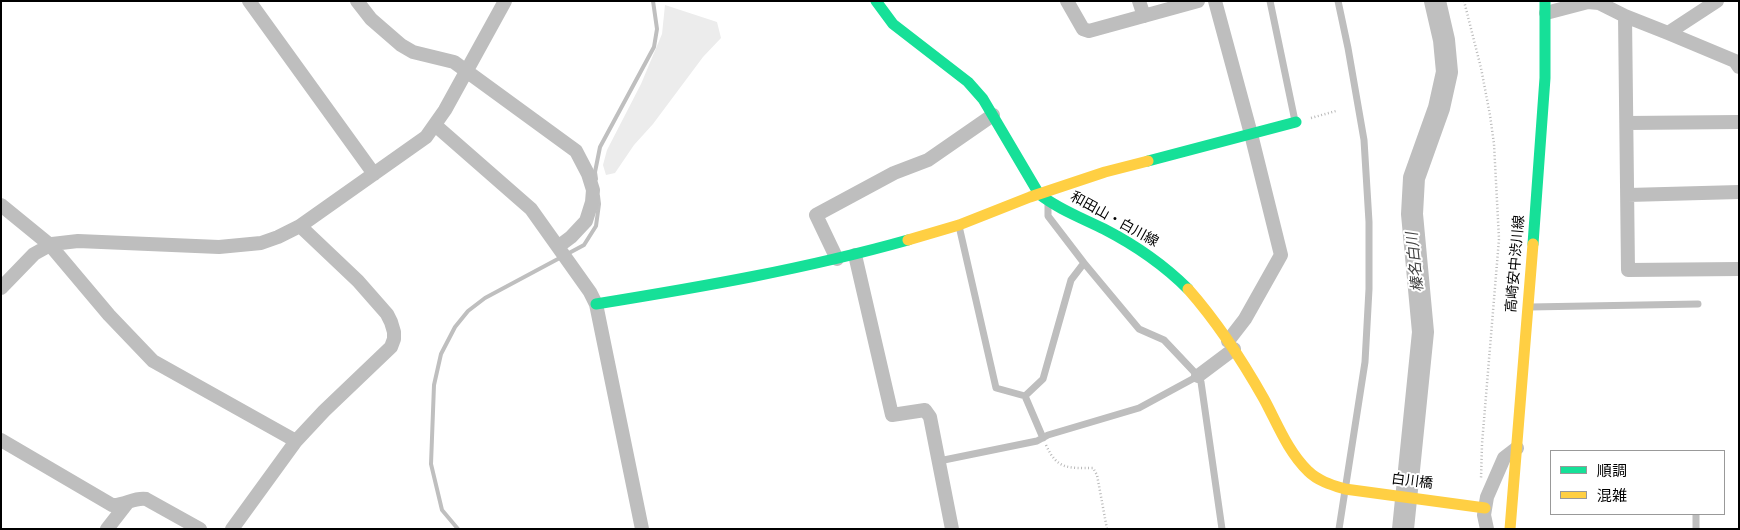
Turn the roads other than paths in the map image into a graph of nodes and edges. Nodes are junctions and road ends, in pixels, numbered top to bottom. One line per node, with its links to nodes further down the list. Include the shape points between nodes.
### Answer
1 (249, 1): 24 (street)
2 (357, 1): 17 (street, via 371,19 401,45 413,52 454,62)
3 (505, 1): 17 (street)
4 (876, 1): 18 (street, 和田山・白川線, via 893,24 968,82)
5 (1067, 1): 13 (street, via 1085,31)
6 (1139, 1): 13 (street)
7 (1198, 1): 13 (street)
8 (1215, 1): 23 (street)
9 (1270, 1): 19 (lane)
10 (1338, 1): 50 (lane, via 1364,140 1369,222 1365,362)
11 (1716, 1): 15 (street)
12 (1545, 7): 14 (street, via 1599,3); 41 (street, 高崎安中渋川線, via 1545,78)
13 (1144, 16)
14 (1625, 16): 15 (street); 21 (street)
15 (1668, 33): 16 (street, via 1735,61)
16 (1739, 67)
17 (467, 71): 22 (street); 33 (street, via 576,151 583,163 593,190 590,213)
18 (993, 115): 26 (street, 和田山・白川線); 35 (street, via 928,160 894,173 816,215)
19 (1296, 122): 23 (street)
20 (1739, 122): 21 (street)
21 (1627, 123): 27 (street)
22 (435, 125): 24 (street, via 426,137); 33 (street, via 532,209)
23 (1250, 134): 26 (street, via 1105,172); 42 (street, via 1281,255)
24 (374, 174): 31 (street)
25 (1739, 192): 27 (street)
26 (1039, 194): 28 (street, 和田山・白川線); 30 (street)
27 (1628, 195): 37 (street, via 1628,270)
28 (1048, 201): 36 (lane, via 1048,216); 42 (street, 和田山・白川線, via 1129,242 1165,266 1189,290)
29 (1, 205): 32 (street)
30 (959, 225): 34 (street); 44 (lane, via 996,388)
31 (300, 226): 32 (street, via 261,243 219,247 78,241); 47 (street, via 358,281 386,314 394,339 391,347)
32 (50, 245): 38 (street, via 34,254); 47 (street, via 153,361)
33 (562, 251): 39 (street)
34 (855, 254): 35 (street); 49 (street, via 892,415 925,410 930,417)
35 (837, 259): 39 (street, via 804,268)
36 (1084, 263): 43 (lane, via 1139,328 1164,340); 44 (lane, via 1071,280 1043,379)
37 (1739, 269)
38 (1, 288)
39 (596, 304): 57 (street)
40 (1698, 304): 41 (lane)
41 (1527, 307): 48 (street, 高崎安中渋川線)
42 (1231, 345): 43 (street); 50 (street, 和田山・白川線, via 1302,464 1324,482)
43 (1198, 376): 45 (lane, via 1139,408); 59 (lane, via 1202,382)
44 (1025, 396): 45 (lane)
45 (1043, 438): 49 (lane)
46 (1, 440): 51 (street, via 112,505)
47 (296, 441): 56 (street)
48 (1517, 448): 52 (street, via 1504,458); 62 (street, 高崎安中渋川線)
49 (939, 461): 58 (street)
50 (1348, 489): 52 (street, 白川橋, via 1470,505); 60 (lane)
51 (128, 502): 54 (street); 55 (street, via 140,498 146,500)
52 (1486, 502): 61 (street)
53 (1696, 515): 63 (lane)
54 (107, 529)
55 (200, 529)
56 (232, 529)
57 (642, 529)
58 (952, 529)
59 (1222, 529)
60 (1339, 529)
61 (1487, 529)
62 (1510, 529)
63 (1696, 529)

